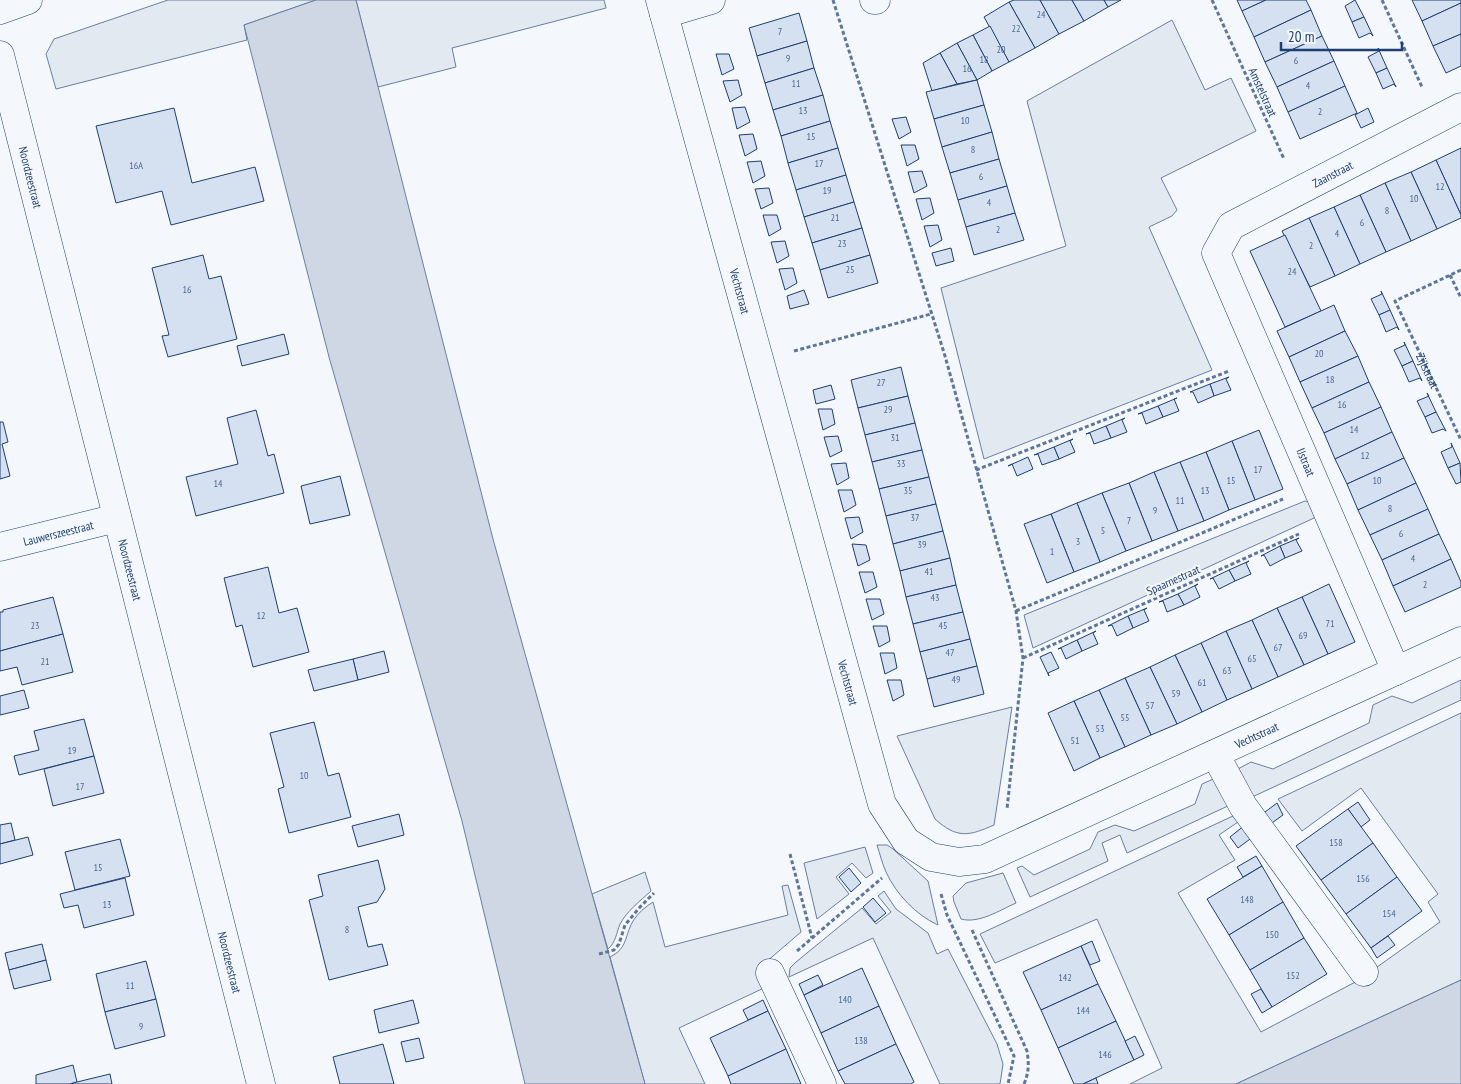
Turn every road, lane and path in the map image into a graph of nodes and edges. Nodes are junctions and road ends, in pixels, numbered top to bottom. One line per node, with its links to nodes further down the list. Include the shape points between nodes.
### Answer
1 (28, 0): 7 (street)
2 (711, 0): 6 (street)
3 (833, 0): 16 (path)
4 (1212, 0): 11 (path, Amstelstraat)
5 (1382, 0): 10 (path)
6 (662, 7): 18 (street, Vechtstraat)
7 (0, 10)
8 (0, 55): 22 (street, Noordzeestraat)
9 (1461, 107): 10 (street, Zaanstraat)
10 (1437, 120): 11 (street, Zaanstraat)
11 (1299, 192): 12 (street, Zaanstraat, via 1231,226)
12 (1216, 253): 17 (street, IJstraat)
13 (1461, 270): 14 (path)
14 (1450, 275): 15 (path); 19 (path, Zijlstraat, via 1395,301)
15 (1461, 298)
16 (931, 314): 18 (path); 20 (path)
17 (1262, 358): 20 (path); 21 (street, IJstraat)
18 (760, 360): 32 (street, Vechtstraat, via 882,804 906,841)
19 (1461, 440)
20 (976, 470): 25 (path)
21 (1316, 485): 23 (street, IJstraat); 25 (path)
22 (117, 518): 24 (street, Lauwerszeestraat); 40 (street, Noordzeestraat)
23 (1331, 519): 27 (path, Spaarnestraat); 28 (street, IJstraat)
24 (0, 547)
25 (1016, 611): 27 (path)
26 (1461, 640): 28 (street)
27 (1023, 658): 30 (path)
28 (1396, 672): 29 (street, Vechtstraat)
29 (1215, 754): 30 (street, Vechtstraat); 38 (street, via 1243,806)
30 (1003, 851): 32 (street, Vechtstraat, via 985,859 959,862)
31 (790, 854): 36 (path)
32 (931, 857): 42 (path, via 947,915 1014,1056)
33 (882, 878): 36 (path)
34 (654, 893): 37 (path, via 625,925 614,950)
35 (972, 930): 43 (path, via 1027,1051 1029,1072)
36 (812, 938): 39 (path)
37 (599, 954)
38 (1364, 972)
39 (770, 973): 41 (street)
40 (260, 1084)
41 (822, 1084)
42 (1008, 1084)
43 (1024, 1084)

